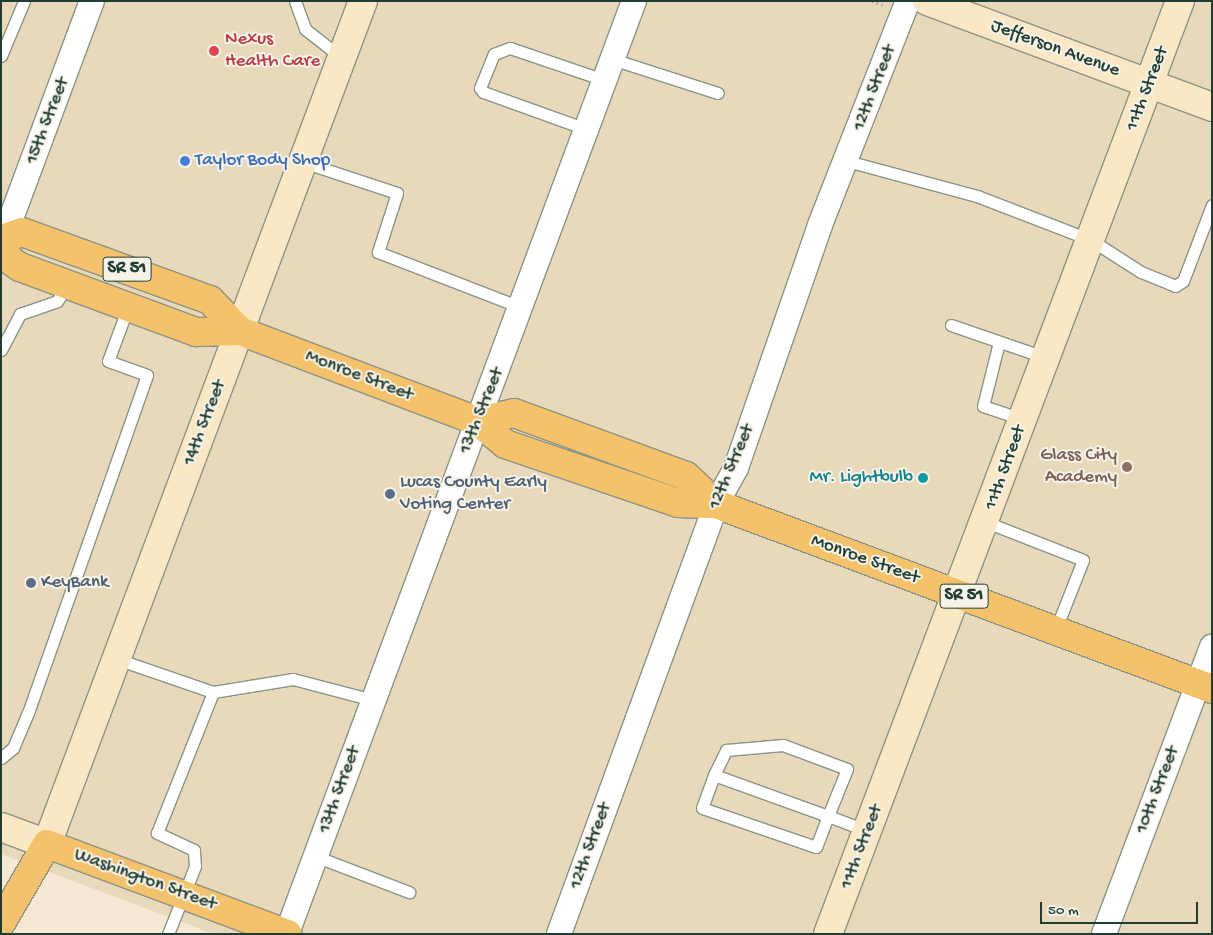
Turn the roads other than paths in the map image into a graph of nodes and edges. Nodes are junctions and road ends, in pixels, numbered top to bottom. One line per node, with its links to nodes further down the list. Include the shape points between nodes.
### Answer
1 (24, 1): 9 (lane)
2 (92, 1): 19 (street, 15th Street)
3 (295, 1): 10 (lane, via 305,29)
4 (363, 1): 10 (street, 14th Street)
5 (634, 1): 11 (street, 13th Street)
6 (908, 1): 16 (street, 12th Street)
7 (927, 1): 12 (street, Jefferson Avenue)
8 (1180, 1): 12 (street, 11th Street)
9 (1, 56)
10 (342, 58): 17 (street, 14th Street)
11 (608, 70): 13 (lane); 15 (street, 13th Street); 15 (lane, via 510,48 494,54 480,88)
12 (1149, 84): 14 (street, Jefferson Avenue); 20 (street, 11th Street)
13 (718, 93)
14 (1212, 107)
15 (586, 128): 23 (street, 13th Street)
16 (847, 161): 20 (lane, via 977,196); 31 (street, 12th Street, via 736,468)
17 (303, 162): 23 (lane, via 397,193 378,252); 25 (street, 14th Street)
18 (1212, 205): 20 (lane, via 1183,281 1175,286 1141,272)
19 (2, 240): 21 (main road, Monroe Street / SR 51, via 4,252 12,264); 25 (main road, Monroe Street / SR 51, via 22,232 210,300)
20 (1091, 240): 28 (street, 11th Street)
21 (68, 285): 22 (main road, Monroe Street / SR 51); 27 (lane, via 57,301 20,314)
22 (128, 307): 25 (main road, Monroe Street / SR 51, via 196,332); 40 (lane, via 108,361 147,375 28,713 14,748)
23 (520, 307): 30 (street, 13th Street, via 493,390)
24 (952, 325): 26 (lane)
25 (240, 331): 30 (main road, Monroe Street / SR 51); 36 (street, 14th Street)
26 (999, 342): 28 (lane); 29 (lane, via 983,406)
27 (1, 350)
28 (1047, 358): 29 (street, 11th Street)
29 (1024, 420): 32 (street, 11th Street)
30 (477, 421): 31 (main road, Monroe Street / SR 51, via 505,444 678,503); 39 (street, 13th Street)
31 (716, 504): 33 (main road, Monroe Street / SR 51); 52 (street, 12th Street)
32 (986, 522): 33 (street, 11th Street); 34 (lane, via 1083,560)
33 (958, 594): 34 (main road, Monroe Street / SR 51); 44 (street, 11th Street)
34 (1055, 631): 37 (main road, Monroe Street / SR 51)
35 (1212, 647): 37 (street, 10th Street)
36 (117, 658): 38 (lane); 45 (street, 14th Street)
37 (1205, 686): 54 (street, 10th Street)
38 (213, 692): 39 (lane, via 293,679); 48 (lane, via 157,833 194,850 195,866)
39 (373, 700): 46 (street, 13th Street)
40 (1, 758)
41 (714, 775): 42 (lane); 42 (lane, via 702,808 816,847); 42 (lane, via 726,750 783,745 847,769)
42 (828, 816): 44 (lane)
43 (1, 827): 45 (street, Washington Street)
44 (868, 831): 53 (street, 11th Street)
45 (47, 844): 48 (main road, Washington Street); 49 (main road)
46 (316, 856): 47 (lane); 50 (street, 13th Street)
47 (409, 892)
48 (184, 895): 50 (main road, Washington Street); 51 (lane)
49 (1, 923)
50 (288, 933)
51 (168, 934)
52 (559, 934)
53 (828, 934)
54 (1104, 934)

